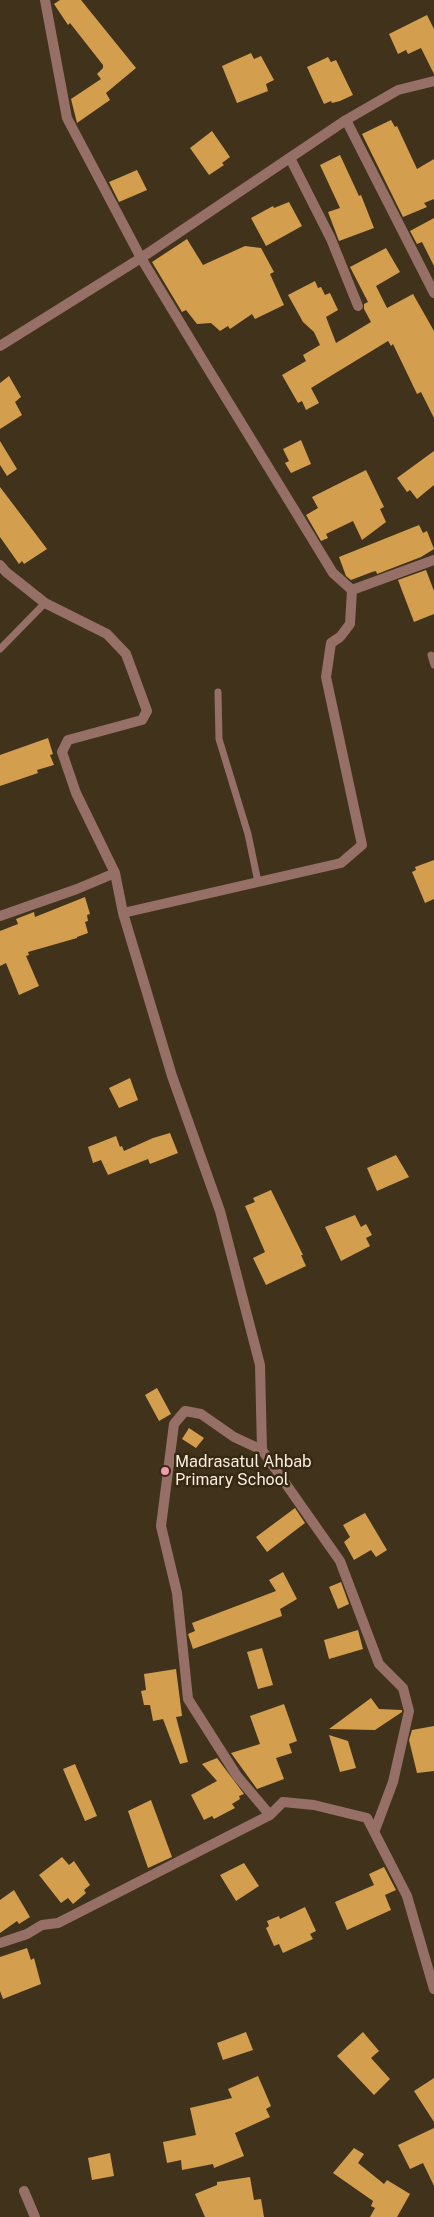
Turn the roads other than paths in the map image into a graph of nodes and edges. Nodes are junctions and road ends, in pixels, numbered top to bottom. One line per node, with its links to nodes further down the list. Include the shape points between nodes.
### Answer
1 (46, 0): 5 (street, via 66,118)
2 (434, 81): 3 (street, via 398,90)
3 (346, 120): 4 (street); 6 (street)
4 (290, 158): 5 (street); 7 (street, via 332,239)
5 (141, 258): 8 (street); 11 (street, via 332,573)
6 (434, 293)
7 (358, 306)
8 (0, 346)
9 (434, 560): 11 (street)
10 (0, 565): 12 (street)
11 (352, 590): 18 (street, via 350,624 340,637 331,642 326,677 362,845 340,863)
12 (45, 602): 13 (lane); 17 (street, via 107,634 126,654 147,711 142,720 68,740 62,752 76,793)
13 (0, 649)
14 (432, 655): 15 (lane)
15 (434, 665)
16 (218, 692): 18 (lane, via 219,739 248,834)
17 (115, 873): 19 (street); 20 (street)
18 (258, 882): 19 (street)
19 (123, 913): 21 (street, via 172,1076 220,1211 260,1365)
20 (0, 916)
21 (262, 1450): 22 (street, via 234,1437 201,1414 184,1411 174,1424 161,1526 177,1593 188,1699 237,1776); 23 (street, via 340,1561 379,1664 403,1688 409,1712 393,1782)
22 (270, 1815): 23 (street, via 283,1802 314,1805 367,1818); 24 (street, via 58,1923 42,1925)
23 (375, 1830): 25 (street, via 407,1896)
24 (0, 1943)
25 (434, 1988)
26 (24, 2190): 27 (street)
27 (35, 2217)

